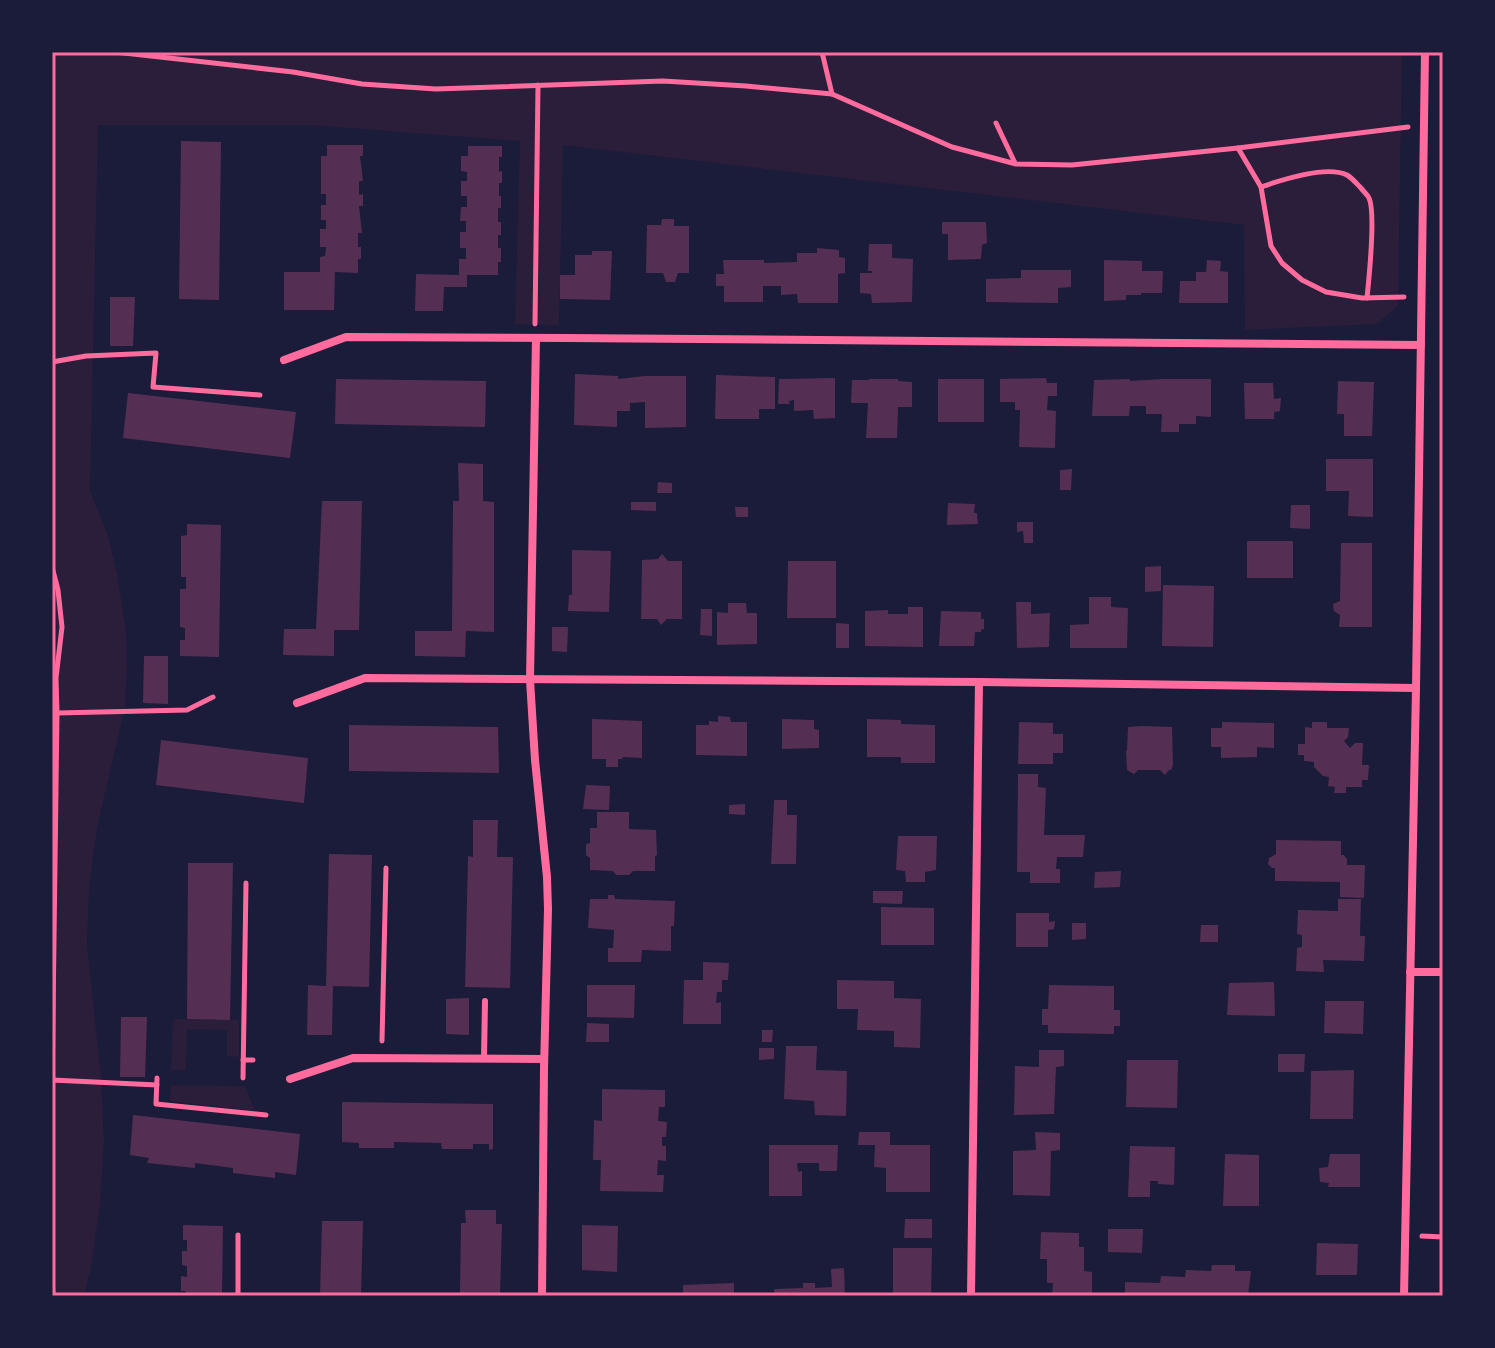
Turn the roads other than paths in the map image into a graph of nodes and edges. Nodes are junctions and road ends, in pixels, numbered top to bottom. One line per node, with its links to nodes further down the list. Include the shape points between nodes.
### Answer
1 (1425, 52): 3 (street)
2 (536, 338): 3 (street); 4 (street, via 346,337); 5 (street)
3 (1421, 345): 7 (street)
4 (284, 360)
5 (530, 680): 6 (street); 8 (street, via 365,678); 13 (street, via 547,877)
6 (979, 682): 7 (street); 16 (street)
7 (1416, 688): 9 (street)
8 (297, 703)
9 (1410, 972): 10 (street); 17 (street)
10 (1443, 972)
11 (485, 1001): 12 (lane)
12 (484, 1059): 13 (street); 14 (street, via 353,1058)
13 (544, 1059): 15 (street)
14 (290, 1079)
15 (542, 1296)
16 (971, 1296)
17 (1404, 1296)

